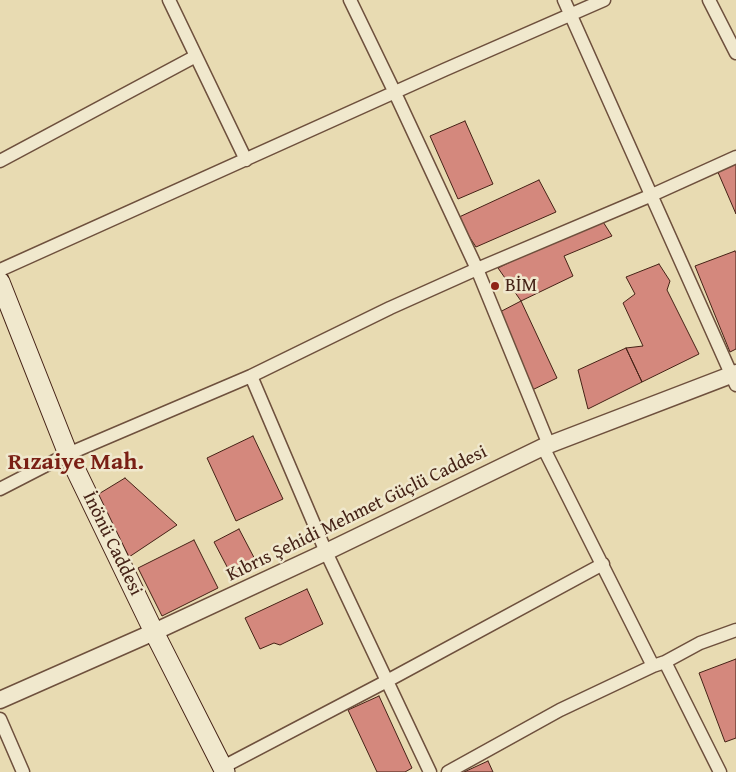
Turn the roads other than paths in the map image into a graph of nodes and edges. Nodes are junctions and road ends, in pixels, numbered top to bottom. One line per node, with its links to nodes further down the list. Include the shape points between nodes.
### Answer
1 (169, 0): 8 (street)
2 (350, 0): 9 (street)
3 (564, 0): 6 (street)
4 (604, 0): 6 (street)
5 (709, 0): 7 (street)
6 (571, 15): 9 (street); 13 (street)
7 (736, 53)
8 (196, 56): 11 (street); 12 (street)
9 (395, 93): 11 (street); 14 (street)
10 (736, 157): 13 (street)
11 (246, 160): 15 (street)
12 (0, 161)
13 (652, 195): 14 (street); 18 (street)
14 (478, 269): 17 (street); 19 (street)
15 (0, 270)
16 (0, 282): 20 (main road, İnönü Caddesi)
17 (251, 376): 20 (street); 22 (street)
18 (734, 378): 19 (street, Kıbrıs Şehidi Mehmet Güçlü Caddesi)
19 (546, 446): 22 (street, Kıbrıs Şehidi Mehmet Güçlü Caddesi); 23 (street)
20 (68, 454): 21 (street); 25 (main road, İnönü Caddesi)
21 (0, 489)
22 (326, 552): 25 (street, Kıbrıs Şehidi Mehmet Güçlü Caddesi); 27 (street)
23 (603, 564): 26 (street); 27 (street)
24 (736, 630): 26 (street, via 700,643)
25 (154, 632): 28 (street, Kıbrıs Şehidi Mehmet Güçlü Caddesi); 30 (main road, İnönü Caddesi)
26 (659, 664): 33 (street, via 560,710); 34 (street)
27 (387, 681): 30 (street); 32 (street)
28 (0, 700)
29 (0, 719): 31 (street)
30 (224, 770)
31 (24, 772)
32 (430, 772)
33 (448, 772)
34 (720, 772)

